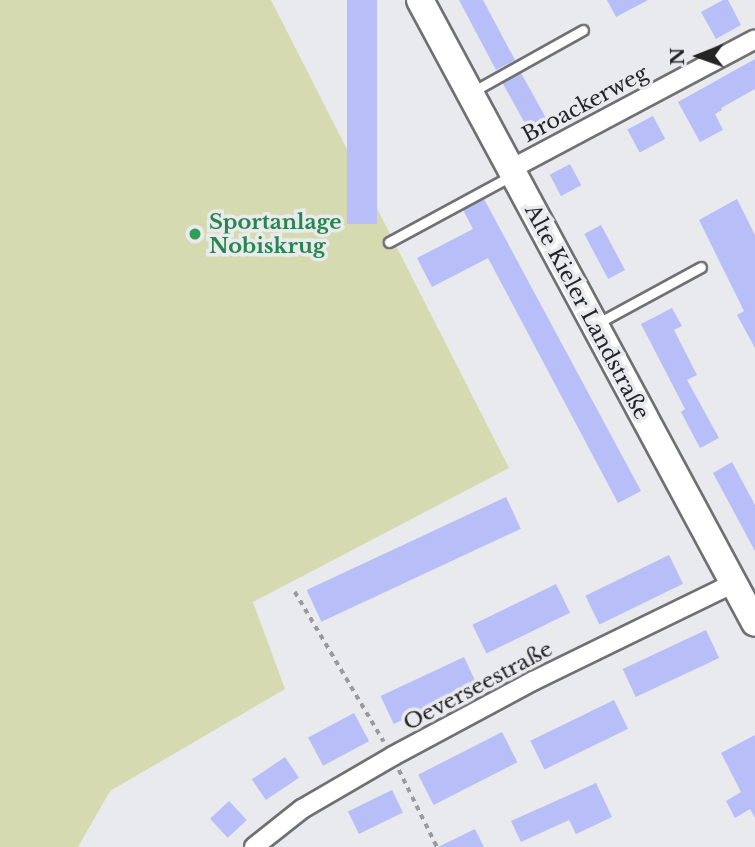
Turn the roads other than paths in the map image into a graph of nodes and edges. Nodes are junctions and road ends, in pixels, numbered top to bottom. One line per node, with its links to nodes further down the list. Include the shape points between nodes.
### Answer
1 (420, 0): 4 (street, Alte Kieler Landstraße)
2 (583, 30): 4 (lane)
3 (755, 39): 5 (street, Broackerweg)
4 (470, 93): 5 (street, Alte Kieler Landstraße)
5 (513, 172): 6 (lane); 8 (street, Alte Kieler Landstraße)
6 (389, 243)
7 (701, 267): 8 (lane)
8 (594, 325): 9 (street, Alte Kieler Landstraße)
9 (734, 583): 10 (street, Alte Kieler Landstraße); 11 (street, Oeverseestraße, via 533,681 393,756 302,809)
10 (754, 619)
11 (254, 847)

